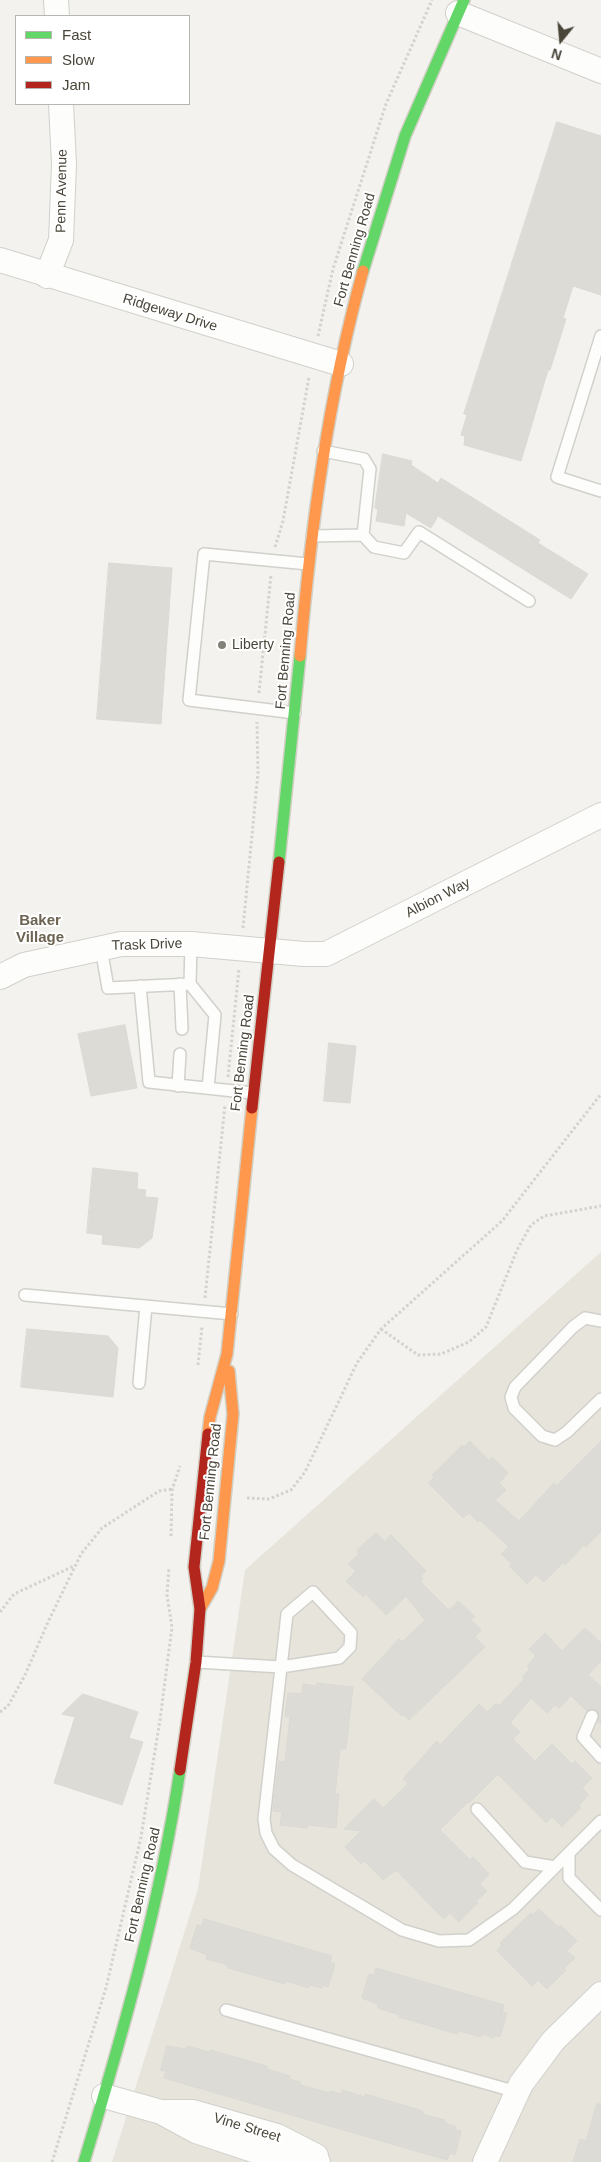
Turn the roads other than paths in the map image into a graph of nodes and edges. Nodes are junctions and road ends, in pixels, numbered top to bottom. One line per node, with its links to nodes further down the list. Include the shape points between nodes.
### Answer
1 (56, 0): 3 (street)
2 (461, 6): 4 (street); 9 (street, Fort Benning Road, via 405,136 362,272)
3 (57, 15)
4 (601, 71)
5 (61, 105): 7 (street, Penn Avenue, via 64,164 61,240)
6 (0, 260): 7 (street, Ridgeway Drive)
7 (47, 276): 9 (street, Ridgeway Drive)
8 (601, 336): 11 (lane, via 557,477)
9 (341, 364): 10 (street, Fort Benning Road)
10 (323, 451): 12 (lane, via 364,459 370,469); 13 (street, Fort Benning Road)
11 (601, 492)
12 (363, 535): 13 (lane); 15 (lane, via 374,547 404,553 420,532)
13 (312, 536): 14 (street, Fort Benning Road)
14 (308, 564): 16 (street, Fort Benning Road); 16 (lane, via 204,554 189,700)
15 (529, 602)
16 (295, 713): 20 (street, Fort Benning Road)
17 (601, 815): 20 (street, Albion Way, via 326,954)
18 (191, 944): 19 (street, Trask Drive, via 120,944); 20 (street, Trask Drive); 22 (lane)
19 (101, 948): 21 (street, Trask Drive, via 24,964); 23 (lane, via 108,988)
20 (270, 951): 28 (street, Fort Benning Road)
21 (0, 977)
22 (185, 984): 23 (lane); 24 (lane); 27 (lane, via 215,1015)
23 (140, 986): 26 (lane, via 149,1082)
24 (182, 1030)
25 (180, 1054): 26 (lane)
26 (178, 1086): 27 (lane)
27 (208, 1088): 28 (lane)
28 (252, 1093): 31 (street, Fort Benning Road)
29 (25, 1295): 30 (lane)
30 (146, 1306): 31 (lane); 34 (lane)
31 (232, 1314): 33 (street, Fort Benning Road)
32 (601, 1321): 35 (lane, via 586,1318 573,1327 515,1386 511,1397 514,1408 542,1436 555,1440 568,1432)
33 (228, 1354): 36 (street, Fort Benning Road, via 210,1417 201,1493 194,1567); 36 (street, Fort Benning Road, via 233,1414 219,1560 212,1588)
34 (139, 1383)
35 (601, 1399)
36 (200, 1609): 37 (street, Fort Benning Road)
37 (196, 1662): 38 (lane); 49 (street, Fort Benning Road, via 171,1831 149,1930)
38 (281, 1667): 38 (lane, via 287,1614 313,1592 351,1634 350,1647 339,1658); 44 (lane, via 264,1819 266,1833 274,1849 292,1866 402,1930 440,1941 469,1940 513,1909)
39 (592, 1716): 40 (lane, via 583,1737)
40 (601, 1757)
41 (477, 1809): 44 (lane, via 525,1862)
42 (601, 1821): 43 (lane)
43 (569, 1853): 44 (lane); 45 (lane, via 569,1878)
44 (555, 1867)
45 (601, 1910)
46 (601, 1994): 48 (street, via 553,2041)
47 (226, 2010): 48 (lane)
48 (517, 2092): 54 (street)
49 (104, 2096): 50 (street, Vine Street); 51 (street, Fort Benning Road)
50 (161, 2112): 52 (street, Vine Street, via 196,2131 271,2156); 53 (street, Vine Street, via 193,2112 277,2136)
51 (84, 2162)
52 (318, 2162)
53 (328, 2162)
54 (485, 2162)

